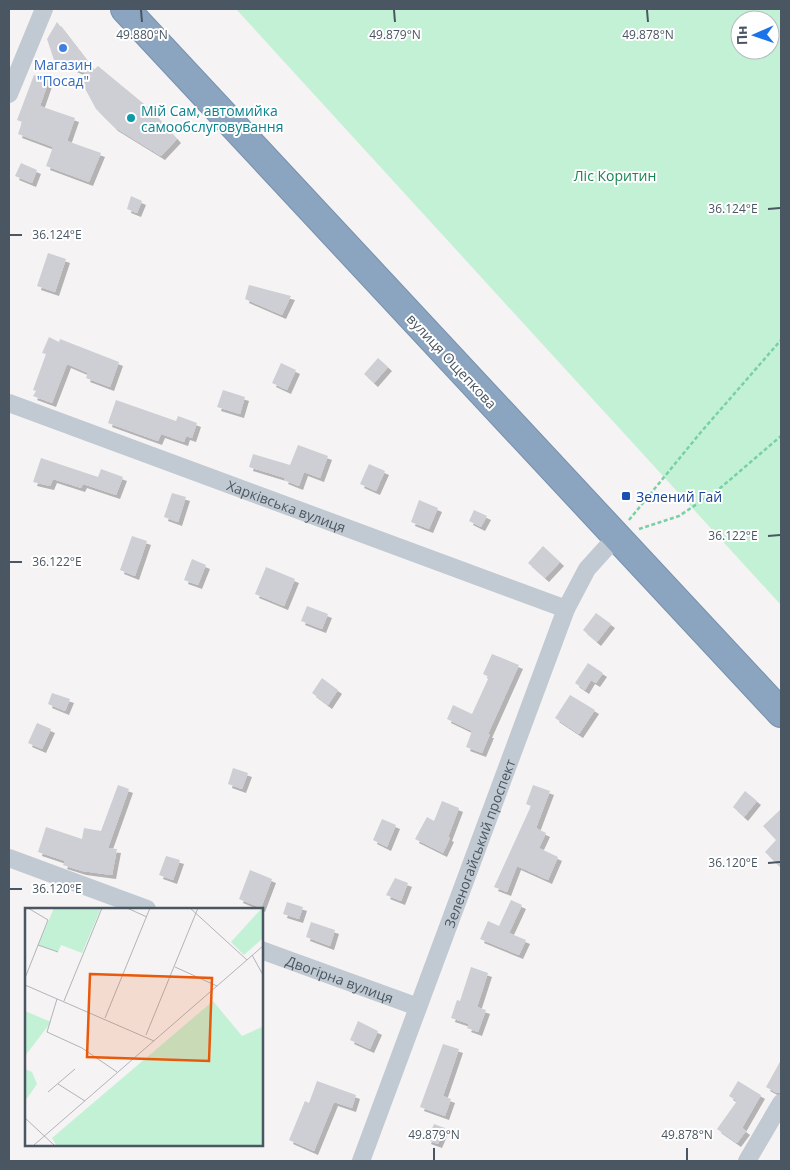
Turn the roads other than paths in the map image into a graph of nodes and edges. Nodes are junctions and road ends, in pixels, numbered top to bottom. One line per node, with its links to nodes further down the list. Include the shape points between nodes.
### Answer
1 (44, 9): 3 (street)
2 (125, 9): 5 (highway, вулиця Ощепкова)
3 (9, 94)
4 (9, 403): 6 (street, Харківська вулиця)
5 (616, 536): 6 (street, Зеленогайський проспект, via 587,569); 7 (highway, вулиця Ощепкова)
6 (566, 609): 11 (street, Зеленогайський проспект)
7 (781, 712)
8 (9, 858): 9 (street)
9 (144, 908)
10 (262, 950): 11 (street, Двогірна вулиця)
11 (418, 1007): 13 (street, Зеленогайський проспект)
12 (781, 1103): 14 (street)
13 (361, 1161)
14 (747, 1161)

